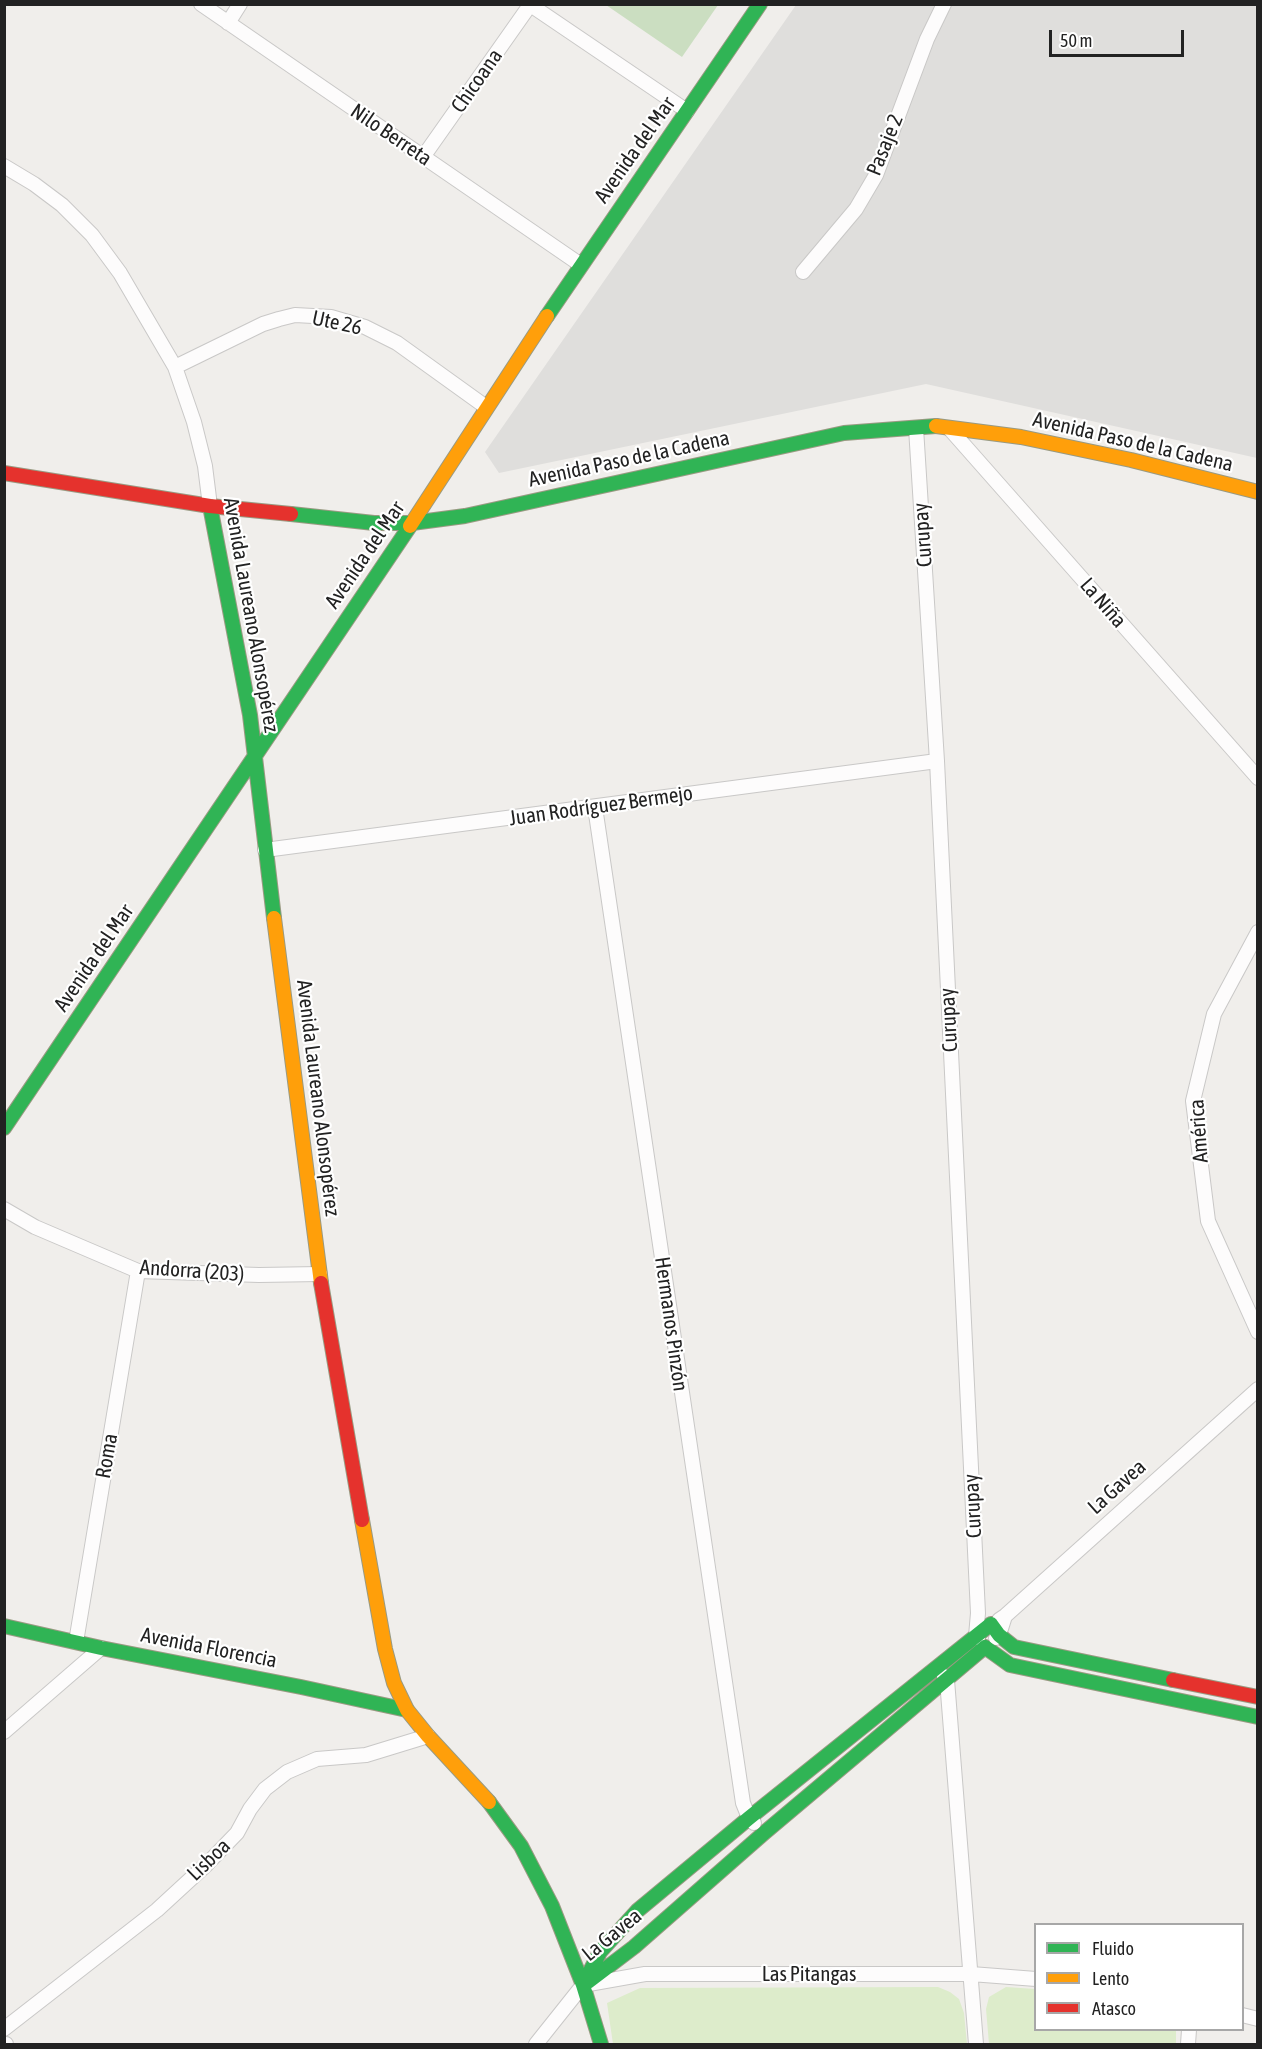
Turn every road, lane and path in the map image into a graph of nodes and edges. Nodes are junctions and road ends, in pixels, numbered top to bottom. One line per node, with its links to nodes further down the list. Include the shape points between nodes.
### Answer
1 (201, 4): 6 (street, Nilo Berreta)
2 (240, 4): 6 (street)
3 (760, 4): 7 (street, Avenida del Mar)
4 (944, 4): 11 (street, Pasaje 2, via 876,174 856,209)
5 (530, 5): 7 (street); 8 (street, Chicoana)
6 (228, 23): 8 (street, Nilo Berreta)
7 (687, 111): 10 (street, Avenida del Mar)
8 (423, 157): 10 (street, Nilo Berreta)
9 (4, 166): 12 (street, Avenida Laureano Alonsopérez, via 62,206 92,236 120,273)
10 (581, 265): 13 (street, Avenida del Mar)
11 (803, 272)
12 (175, 366): 13 (street, Ute 26, via 263,324 295,315 331,317 365,327 397,343); 18 (street, Avenida Laureano Alonsopérez, via 194,422)
13 (486, 407): 19 (street, Avenida del Mar)
14 (916, 428): 15 (street, Avenida Paso de la Cadena); 19 (street, Avenida Paso de la Cadena, via 844,433 465,516); 21 (street, Curupay)
15 (949, 428): 17 (street, Avenida Paso de la Cadena, via 1021,437); 22 (street, La Niña)
16 (4, 473): 18 (street, Avenida Paso de la Cadena)
17 (1257, 492)
18 (210, 506): 19 (street, Avenida Paso de la Cadena, via 374,523); 20 (street, Avenida Laureano Alonsopérez)
19 (412, 523): 20 (street, Avenida del Mar)
20 (255, 758): 24 (street, Avenida Laureano Alonsopérez); 26 (street, Avenida del Mar)
21 (937, 761): 23 (street, Juan Rodríguez Bermejo); 32 (street, Curupay)
22 (1257, 778)
23 (595, 807): 24 (street, Juan Rodríguez Bermejo); 46 (street, Hermanos Pinzón, via 742,1803)
24 (265, 850): 29 (street, Avenida Laureano Alonsopérez)
25 (1257, 932): 30 (street, América, via 1214,1014 1193,1101 1208,1221)
26 (4, 1128)
27 (4, 1209): 28 (street, Andorra (203), via 35,1227)
28 (138, 1270): 29 (street, Andorra (203)); 36 (street, Roma)
29 (320, 1274): 42 (street, Avenida Laureano Alonsopérez, via 385,1649 394,1683)
30 (1257, 1332)
31 (1257, 1389): 34 (street, La Gavea, via 1005,1616)
32 (978, 1613): 34 (street); 35 (street, Curupay)
33 (4, 1626): 36 (street, Avenida Florencia)
34 (995, 1630): 35 (street, La Gavea); 37 (street, La Gavea); 41 (street, via 1014,1647)
35 (976, 1636): 37 (street); 39 (street, La Gavea)
36 (76, 1642): 38 (street, Avenida Florencia)
37 (986, 1647): 40 (street, La Gavea); 43 (street, via 1010,1665)
38 (101, 1648): 42 (street, Avenida Florencia); 44 (street)
39 (937, 1667): 40 (street); 46 (street, La Gavea)
40 (947, 1680): 47 (street, La Gavea); 48 (street)
41 (1257, 1697)
42 (407, 1710): 45 (street, Avenida Laureano Alonsopérez)
43 (1257, 1717)
44 (4, 1732)
45 (428, 1736): 50 (street, Avenida Laureano Alonsopérez, via 494,1808 521,1846 552,1906); 51 (street, Lisboa, via 366,1755 317,1759 287,1772 265,1789 237,1833 157,1910)
46 (749, 1818): 47 (street, Hermanos Pinzón); 50 (street, La Gavea, via 637,1911 600,1952)
47 (764, 1833): 50 (street, La Gavea, via 634,1947)
48 (971, 1974): 49 (street, Las Pitangas); 50 (street, Las Pitangas, via 645,1974); 54 (street)
49 (1034, 1978)
50 (584, 1985): 52 (street); 53 (street, Avenida Laureano Alonsopérez)
51 (4, 2030)
52 (536, 2044)
53 (601, 2044)
54 (976, 2044)

